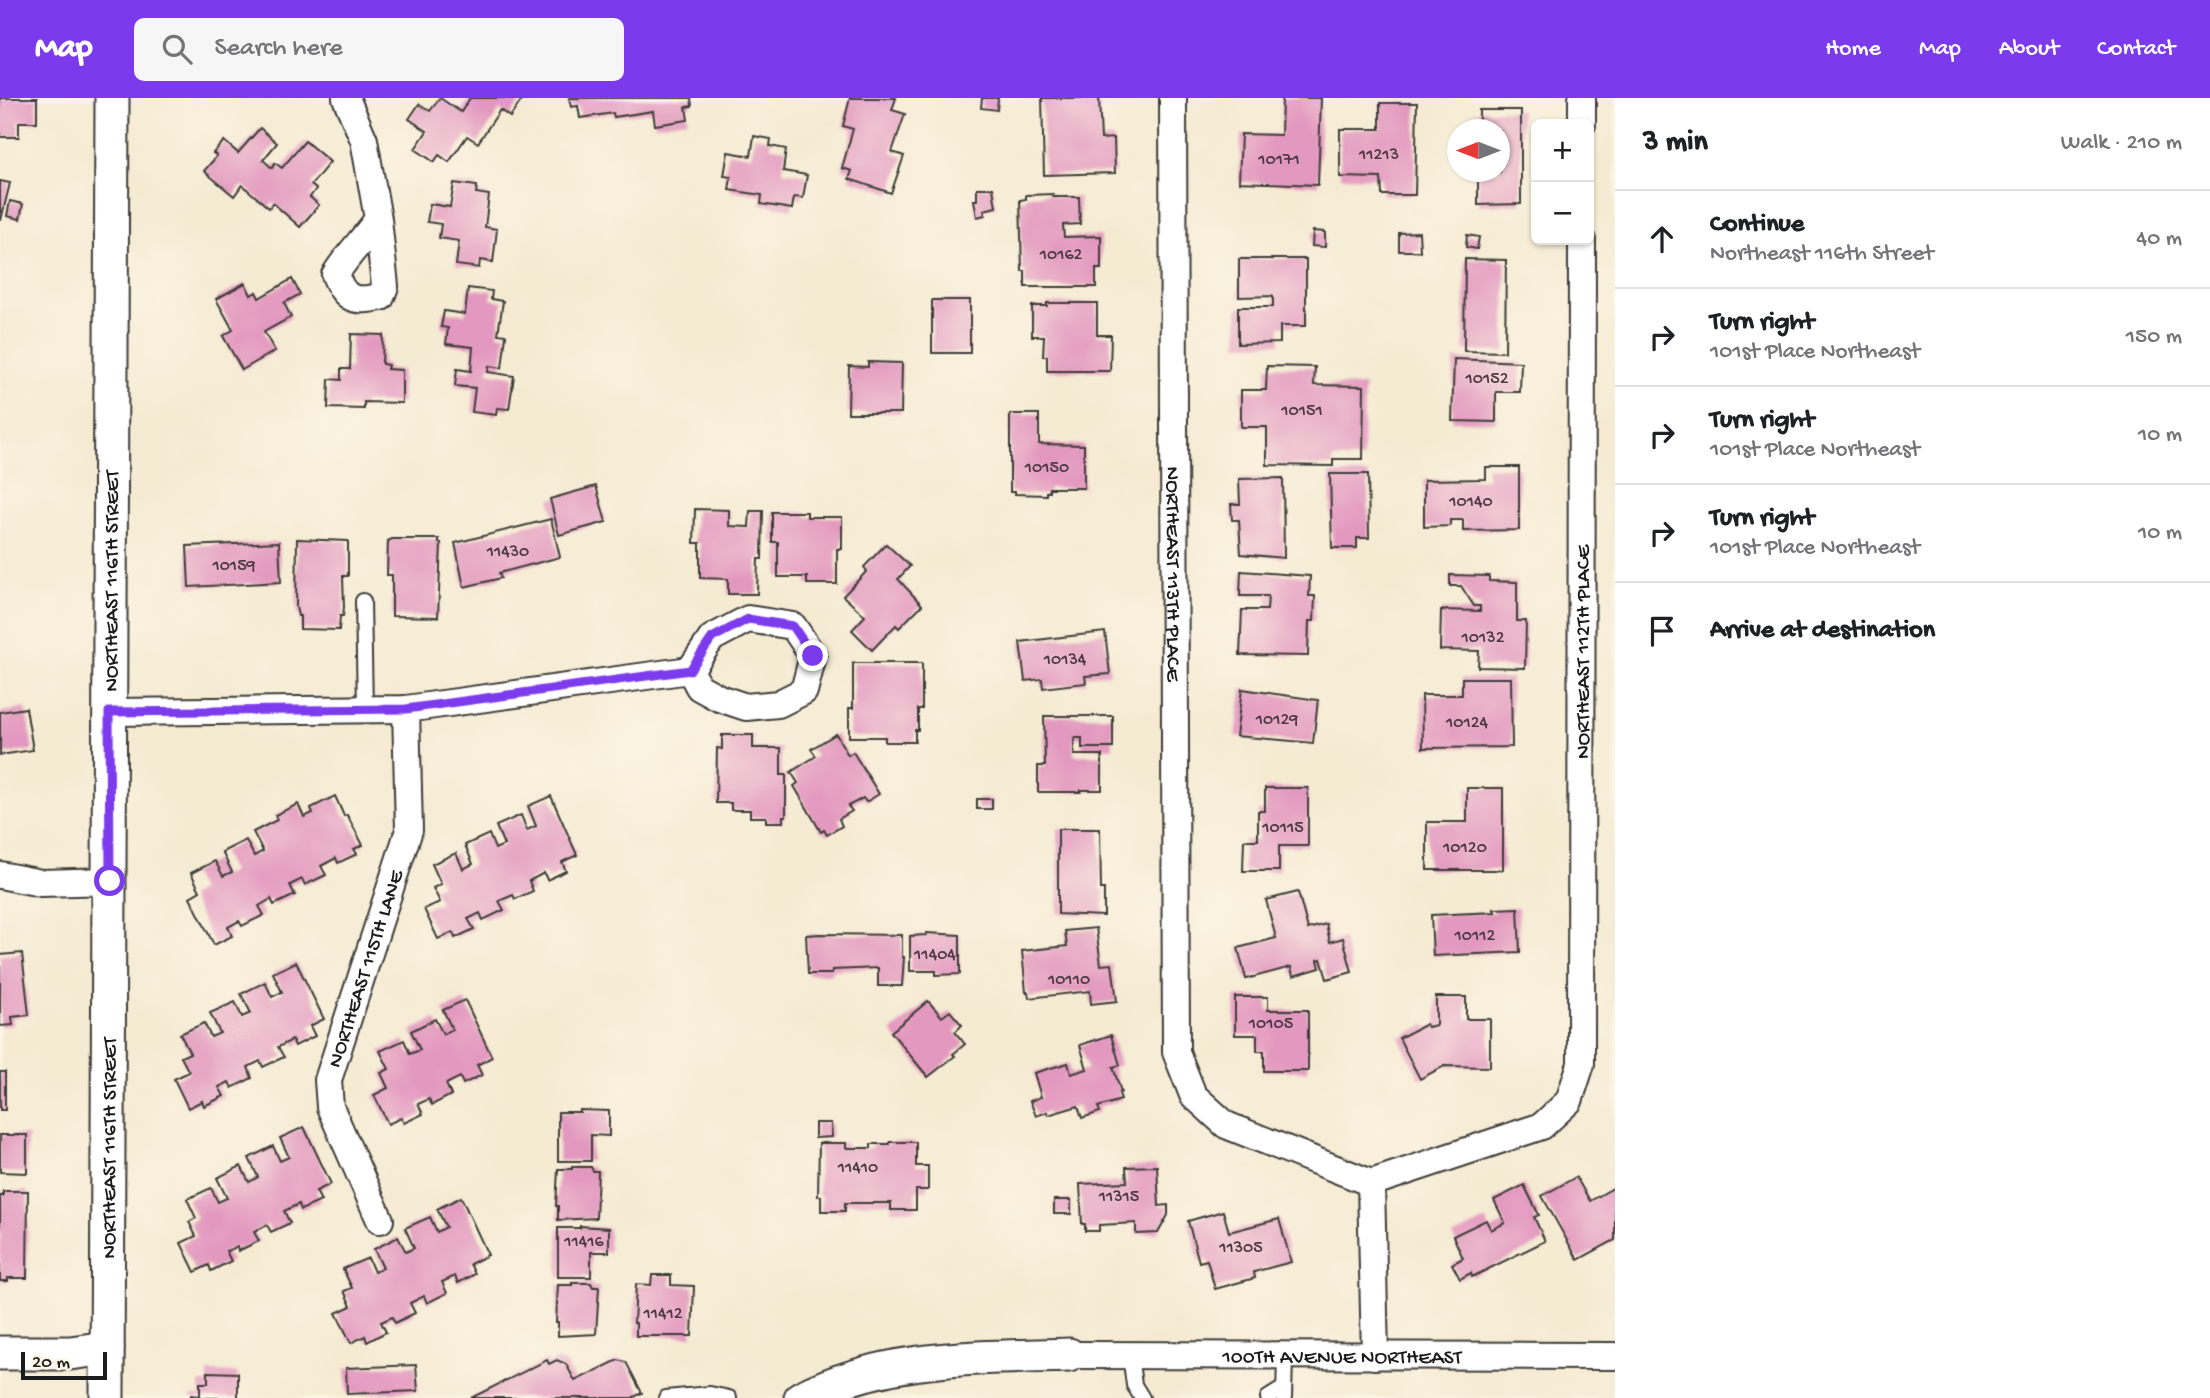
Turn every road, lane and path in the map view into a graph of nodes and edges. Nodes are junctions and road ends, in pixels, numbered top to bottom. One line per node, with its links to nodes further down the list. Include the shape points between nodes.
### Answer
1 (114, 98): 12 (street, NORTHEAST 116TH STREET)
2 (346, 98): 6 (street, via 364,140)
3 (1173, 98): 15 (street, NORTHEAST 113TH PLACE, via 1176,1052 1193,1096 1226,1125)
4 (1582, 98): 5 (street)
5 (1582, 119)
6 (378, 219)
7 (1582, 245): 15 (street, NORTHEAST 112TH PLACE, via 1580,1064 1569,1101 1542,1126)
8 (363, 601): 10 (lane)
9 (690, 670): 11 (street)
10 (365, 709): 11 (street); 12 (street)
11 (406, 709): 16 (street, NORTHEAST 115TH LANE, via 410,830 328,1080 330,1107)
12 (109, 712): 14 (street, NORTHEAST 116TH STREET)
13 (0, 875): 14 (street, via 41,883)
14 (110, 881): 17 (street, NORTHEAST 116TH STREET)
15 (1371, 1183): 22 (street)
16 (380, 1220)
17 (107, 1348): 18 (street); 25 (street, NORTHEAST 116TH STREET)
18 (0, 1353)
19 (1069, 1355): 20 (street, 100TH AVENUE NORTHEAST); 28 (street, via 940,1359 868,1371)
20 (1130, 1355): 21 (street, 100TH AVENUE NORTHEAST); 29 (lane)
21 (1285, 1355): 22 (street, 100TH AVENUE NORTHEAST); 24 (lane)
22 (1375, 1356): 23 (street, 100TH AVENUE NORTHEAST)
23 (1615, 1356)
24 (1284, 1393): 30 (lane)
25 (107, 1398)
26 (666, 1398): 27 (lane, via 709,1394)
27 (729, 1398)
28 (802, 1398)
29 (1142, 1398)
30 (1268, 1398)

